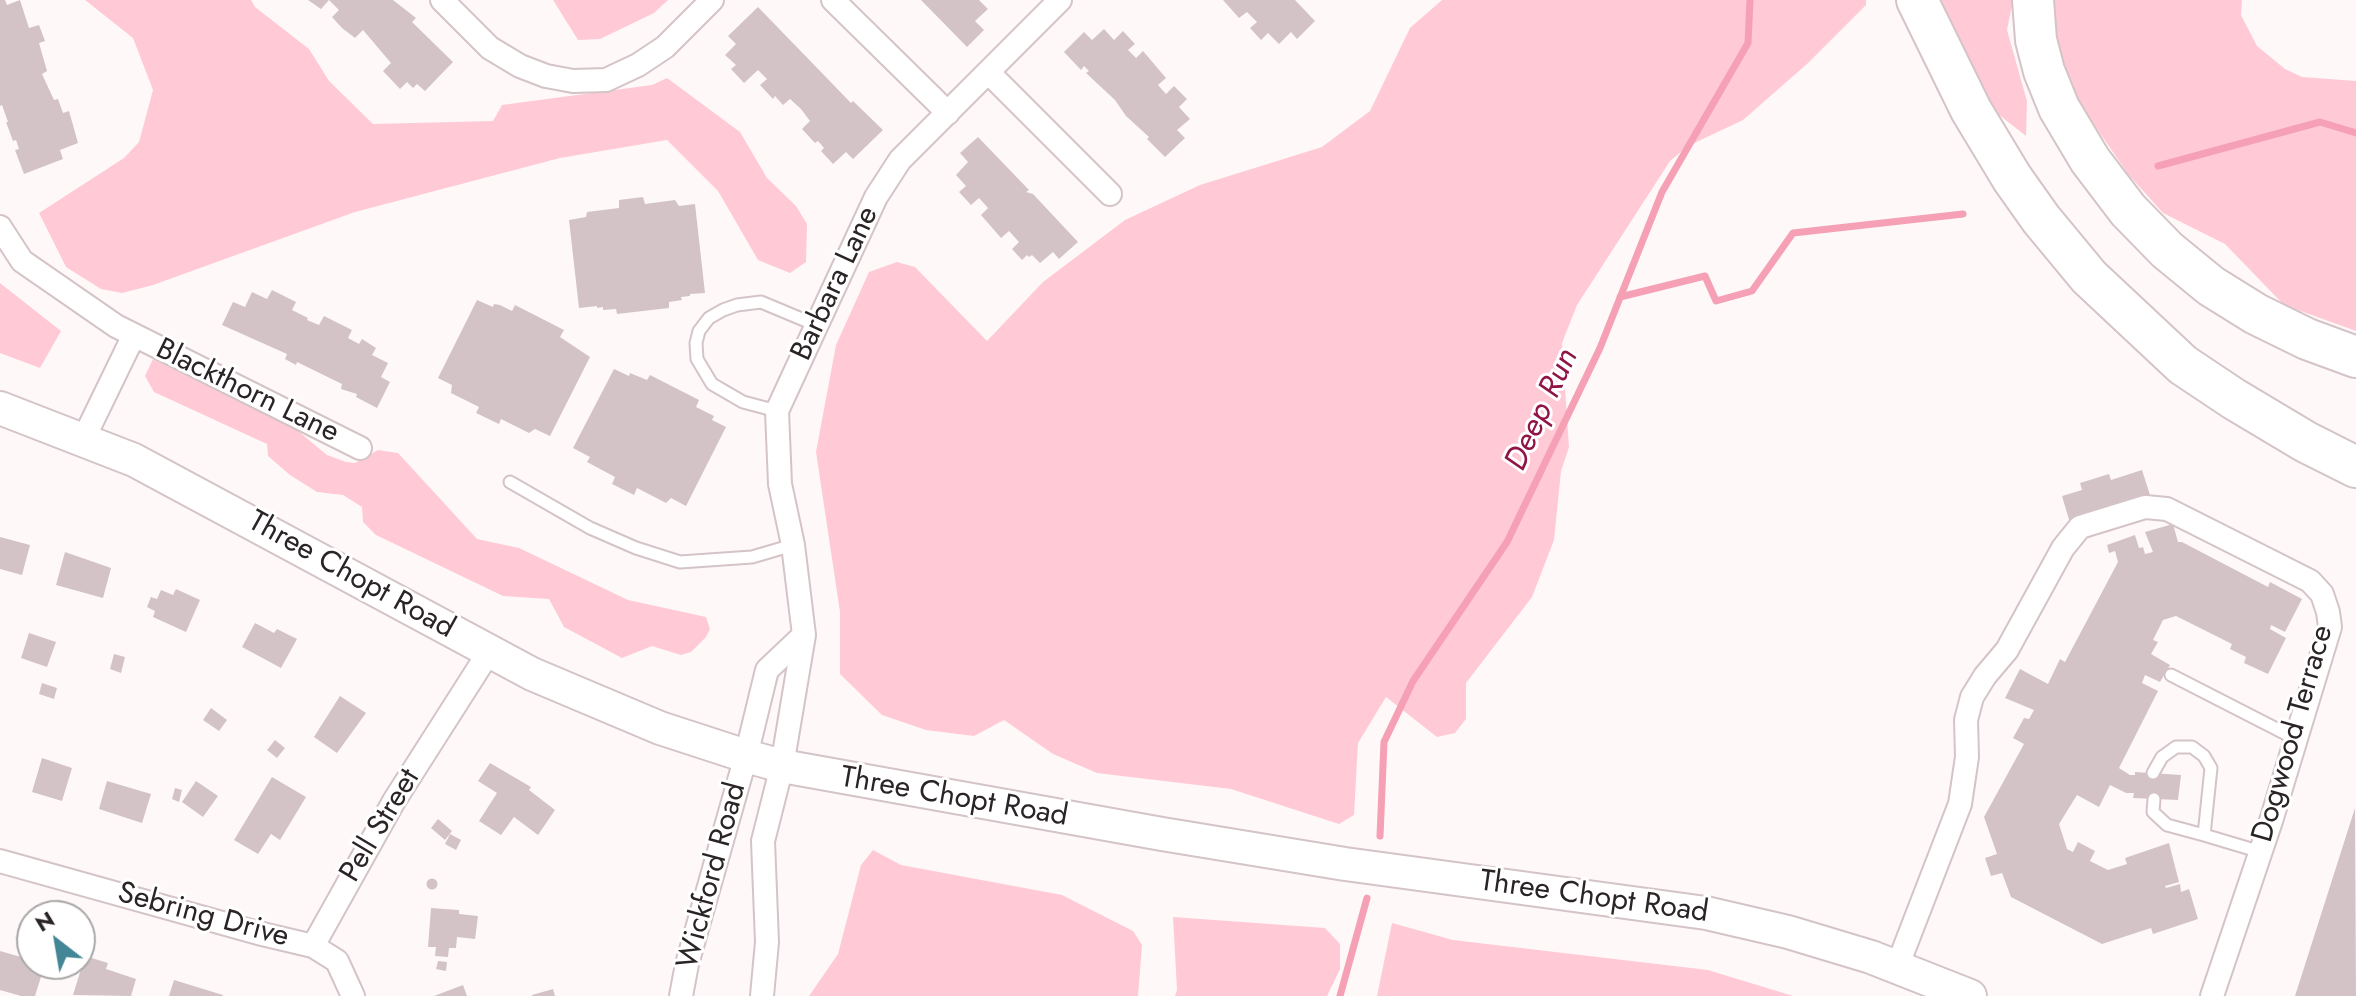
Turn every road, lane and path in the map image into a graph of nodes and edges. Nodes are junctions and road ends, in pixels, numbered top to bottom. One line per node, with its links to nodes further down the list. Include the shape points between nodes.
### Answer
1 (442, 0): 2 (street, via 490,48 533,71 573,81 606,80 638,65 665,47)
2 (712, 0)
3 (833, 0): 8 (street)
4 (1060, 0): 7 (street, Barbara Lane)
5 (1917, 0): 18 (highway, via 1971,110 2012,178 2089,277 2183,365 2246,407)
6 (2033, 0): 13 (highway, via 2036,40 2059,108 2128,210 2211,286 2307,339)
7 (988, 72): 8 (street, Barbara Lane); 9 (street)
8 (948, 113): 11 (street, Barbara Lane, via 900,160 876,197)
9 (1110, 194)
10 (0, 227): 12 (street, Blackthorn Lane, via 22,261)
11 (816, 325): 15 (street, Barbara Lane); 15 (lane, via 761,302 723,310 699,331 697,359 712,384 743,402)
12 (134, 335): 16 (street, Blackthorn Lane); 17 (street, Blackthorn Lane)
13 (2356, 357)
14 (0, 408): 16 (main road, Three Chopt Road)
15 (777, 411): 20 (street, Barbara Lane, via 780,484)
16 (83, 440): 22 (main road, Three Chopt Road, via 219,504)
17 (360, 448)
18 (2356, 467)
19 (510, 482): 20 (lane, via 590,528 680,562 752,557)
20 (793, 545): 21 (street, Barbara Lane)
21 (804, 635): 25 (street, via 767,670); 26 (street, Barbara Lane)
22 (489, 652): 25 (main road, Three Chopt Road, via 587,699); 32 (street, Pell Street, via 394,801)
23 (2171, 675): 24 (lane)
24 (2296, 739): 30 (street, Dogwood Terrace); 33 (street, Dogwood Terrace, via 2330,627 2322,594 2310,581 2167,509 2145,507 2080,527 2007,650 1972,697 1960,804)
25 (746, 756): 26 (main road, Three Chopt Road); 35 (street, Wickford Road)
26 (782, 766): 33 (main road, Three Chopt Road, via 1299,856 1706,913 1788,932); 36 (street, Wickford Road, via 763,841 767,942)
27 (2153, 773): 29 (lane, via 2176,747 2192,747 2204,756 2211,768)
28 (2154, 799): 29 (lane, via 2153,812 2167,825)
29 (2204, 835): 30 (lane)
30 (2261, 852): 38 (street, Dogwood Terrace)
31 (0, 861): 32 (street, Sebring Drive)
32 (313, 946): 34 (street, via 337,961)
33 (1897, 967): 37 (main road, Three Chopt Road)
34 (353, 996)
35 (681, 996)
36 (762, 996)
37 (1970, 996)
38 (2212, 996)

